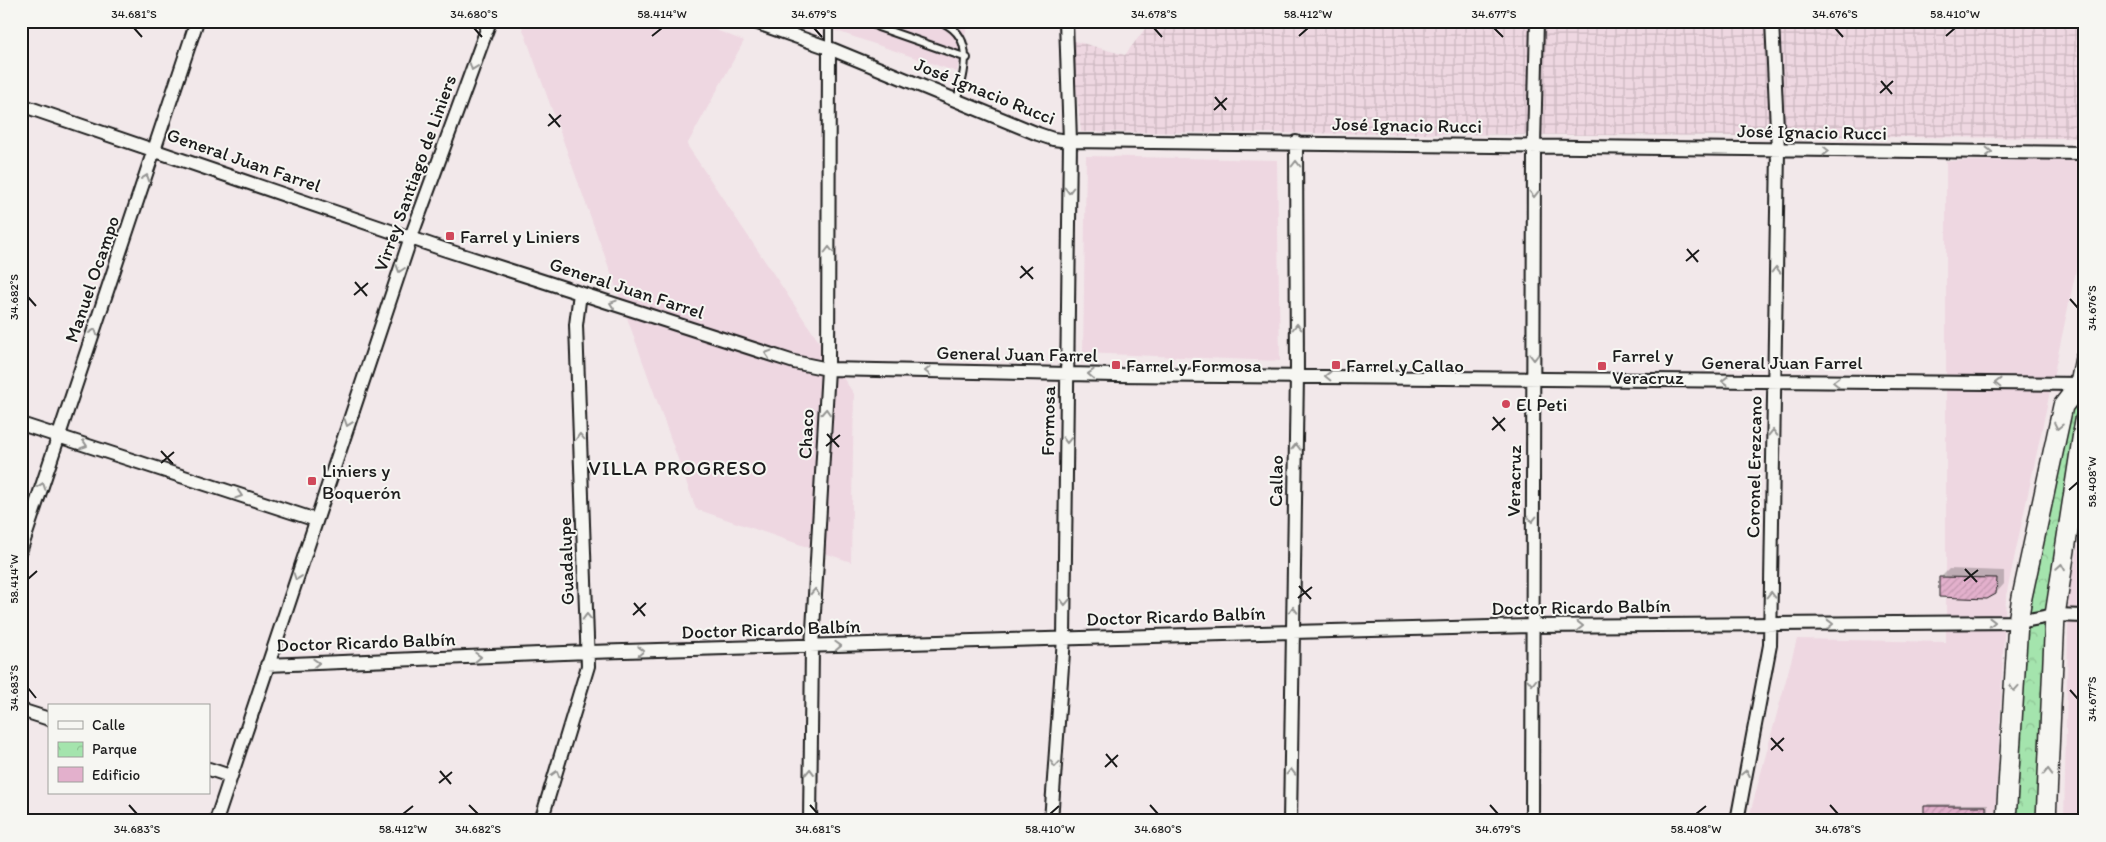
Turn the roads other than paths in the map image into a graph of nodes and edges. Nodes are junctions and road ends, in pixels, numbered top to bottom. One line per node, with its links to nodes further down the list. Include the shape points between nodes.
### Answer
1 (197, 21): 17 (street, Manuel Ocampo)
2 (490, 21): 20 (street, Virrey Santiago de Liniers, one-way to 20)
3 (752, 21): 10 (street, José Ignacio Rucci)
4 (829, 21): 10 (lane)
5 (868, 21): 11 (lane)
6 (939, 21): 11 (lane, via 955,31)
7 (1066, 21): 14 (street, Formosa)
8 (1537, 21): 16 (street, Veracruz)
9 (1772, 21): 18 (street, Coronel Erezcano)
10 (829, 48): 12 (street, José Ignacio Rucci); 23 (street, Chaco, one-way to 10)
11 (967, 58): 12 (lane)
12 (956, 101): 14 (street, José Ignacio Rucci, via 1045,137)
13 (21, 105): 17 (street, General Juan Farrel)
14 (1070, 141): 15 (street, José Ignacio Rucci); 24 (street, Formosa, one-way to 24)
15 (1296, 142): 16 (street, José Ignacio Rucci); 25 (street, Callao, one-way to 15)
16 (1534, 146): 18 (street, José Ignacio Rucci); 26 (street, Veracruz, one-way to 26)
17 (156, 149): 20 (street, General Juan Farrel); 31 (street, Manuel Ocampo, one-way to 17)
18 (1778, 150): 19 (street, José Ignacio Rucci, one-way to 19); 27 (street, Coronel Erezcano, one-way to 18)
19 (2085, 153)
20 (411, 237): 21 (street, General Juan Farrel); 32 (street, Virrey Santiago de Liniers, one-way to 32)
21 (580, 293): 23 (street, General Juan Farrel, one-way to 21, via 794,362); 42 (street, Guadalupe, one-way to 21, via 576,325)
22 (2085, 358): 28 (main road)
23 (828, 369): 24 (street, General Juan Farrel, one-way to 23); 41 (street, Chaco, one-way to 23)
24 (1068, 373): 25 (street, General Juan Farrel, one-way to 24); 40 (street, Formosa, one-way to 40)
25 (1297, 376): 26 (street, General Juan Farrel, one-way to 25); 39 (street, Callao, one-way to 25)
26 (1534, 379): 27 (street, General Juan Farrel, one-way to 26); 38 (street, Veracruz, one-way to 38)
27 (1774, 381): 28 (street, General Juan Farrel, one-way to 27); 37 (street, Coronel Erezcano, one-way to 27)
28 (2083, 389): 36 (main road, one-way to 36, via 2063,406)
29 (2085, 420): 34 (main road, one-way to 29)
30 (21, 424): 31 (street)
31 (59, 437): 32 (street, one-way to 32); 33 (street, Manuel Ocampo, one-way to 31)
32 (316, 520): 43 (street, Virrey Santiago de Liniers, one-way to 43)
33 (21, 549)
34 (2055, 615): 35 (street, Doctor Ricardo Balbín); 36 (street, Doctor Ricardo Balbín); 56 (main road, one-way to 34)
35 (2085, 616)
36 (2018, 622): 37 (street, Doctor Ricardo Balbín, one-way to 36); 55 (main road, one-way to 55)
37 (1771, 625): 38 (street, Doctor Ricardo Balbín, one-way to 37); 54 (street, Coronel Erezcano, one-way to 37)
38 (1531, 626): 39 (street, Doctor Ricardo Balbín); 53 (street, Veracruz, one-way to 53)
39 (1292, 632): 40 (street, Doctor Ricardo Balbín); 52 (street, Callao, one-way to 39)
40 (1064, 638): 41 (street, Doctor Ricardo Balbín, one-way to 40); 51 (street, Formosa, one-way to 51)
41 (812, 647): 42 (street, Doctor Ricardo Balbín, one-way to 41); 50 (street, Chaco, one-way to 41)
42 (589, 652): 43 (street, Doctor Ricardo Balbín, one-way to 42); 49 (street, Guadalupe, one-way to 42, via 586,676)
43 (267, 665): 47 (street, Virrey Santiago de Liniers)
44 (21, 710): 45 (street)
45 (48, 719)
46 (210, 769): 47 (street)
47 (230, 776): 48 (street, Virrey Santiago de Liniers)
48 (216, 821)
49 (542, 821)
50 (810, 821)
51 (1051, 821)
52 (1290, 821)
53 (1532, 821)
54 (1737, 821)
55 (2006, 821)
56 (2046, 821)

